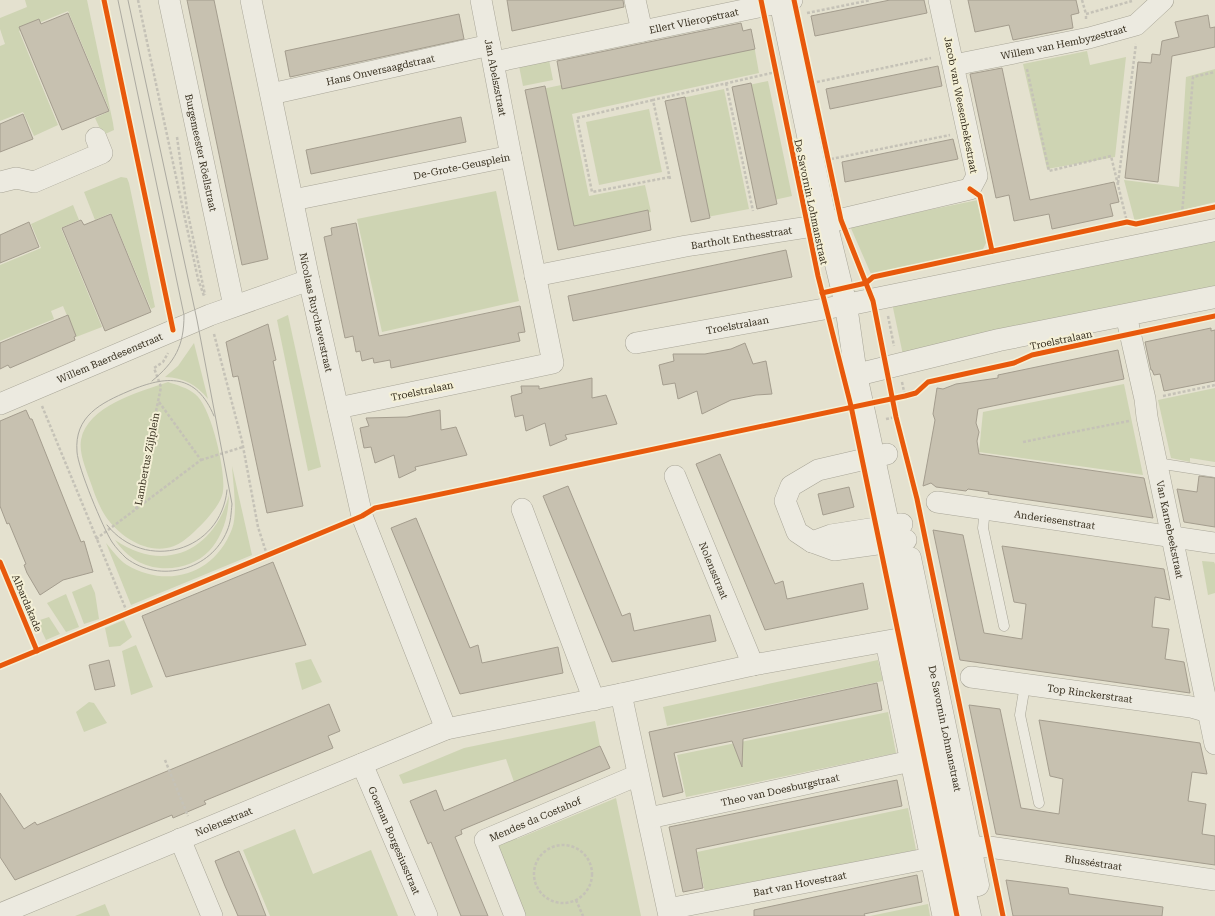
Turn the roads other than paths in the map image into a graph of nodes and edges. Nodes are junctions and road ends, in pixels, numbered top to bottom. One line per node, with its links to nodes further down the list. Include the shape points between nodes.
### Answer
1 (169, 0): 22 (street, Burgemeester Röellstraat)
2 (251, 0): 11 (street, Nicolaas Ruychaverstraat)
3 (481, 0): 9 (street, Jan Abelszstraat)
4 (635, 0): 8 (street, Ellert Vlieropstraat)
5 (939, 0): 10 (street, Jacob van Weesenbekestraat)
6 (1163, 0): 10 (street, Willem van Hembyzestraat, via 1136,25 1089,38)
7 (789, 4): 8 (street, Ellert Vlieropstraat); 17 (street, De Savornin Lohmanstraat, via 783,74)
8 (642, 31): 9 (street, Ellert Vlieropstraat)
9 (492, 54): 11 (street, Hans Onversaagdstraat); 13 (street, Jan Abelszstraat)
10 (953, 59): 15 (street, Jacob van Weesenbekestraat, via 977,176)
11 (272, 94): 16 (street, Nicolaas Ruychaverstraat)
12 (96, 138): 14 (street, via 102,153 34,182 16,178)
13 (512, 156): 16 (street, De-Grote-Geusplein); 19 (street, De-Grote-Geusplein)
14 (0, 182)
15 (970, 189): 17 (street, Bartholt Enthesstraat)
16 (293, 200): 20 (street, Nicolaas Ruychaverstraat)
17 (826, 223): 19 (street, Bartholt Enthesstraat, via 686,246); 23 (street, De Savornin Lohmanstraat)
18 (1215, 230): 23 (street, Troelstralaan)
19 (535, 276): 28 (street, Troelstralaan, via 553,363)
20 (310, 280): 22 (street, Willem Baerdesenstraat); 28 (street, Nicolaas Ruychaverstraat)
21 (1215, 297): 24 (street, Troelstralaan)
22 (234, 306): 27 (street, Willem Baerdesenstraat, via 208,308 173,330)
23 (846, 306): 25 (street, Troelstralaan); 26 (street, De Savornin Lohmanstraat)
24 (1126, 315): 26 (street, Troelstralaan, via 999,340); 30 (street, Van Karnebeekstraat)
25 (636, 343)
26 (862, 374): 29 (street, De Savornin Lohmanstraat); 29 (street, De Savornin Lohmanstraat, via 884,399)
27 (0, 404)
28 (338, 408): 48 (street, Nicolaas Ruychaverstraat, via 362,516)
29 (880, 455): 36 (street, De Savornin Lohmanstraat); 36 (street, via 818,470 791,486 785,500 797,532 812,542 834,550)
30 (1157, 463): 31 (lane); 37 (street, Van Karnebeekstraat)
31 (1215, 472)
32 (675, 476): 42 (street, Nolensstraat)
33 (937, 502): 35 (street, Anderiesenstraat)
34 (522, 509): 46 (street)
35 (985, 509): 37 (street, Anderiesenstraat); 39 (lane, via 982,528)
36 (897, 534): 40 (street, De Savornin Lohmanstraat)
37 (1173, 537): 38 (street, Anderiesenstraat); 47 (street, Van Karnebeekstraat)
38 (1215, 543)
39 (1004, 626)
40 (917, 636): 41 (street, Nolensstraat); 56 (street, De Savornin Lohmanstraat)
41 (886, 642): 42 (street, Nolensstraat); 50 (street)
42 (753, 665): 45 (street, Nolensstraat)
43 (971, 677): 44 (street, Top Rinckerstraat)
44 (1025, 685): 47 (street, Top Rinckerstraat, via 1191,707); 53 (lane, via 1020,715)
45 (621, 694): 46 (street, Nolensstraat); 52 (street)
46 (594, 700): 48 (street, Nolensstraat)
47 (1211, 713): 49 (street, Van Karnebeekstraat)
48 (446, 729): 51 (street, Nolensstraat)
49 (1215, 744)
50 (911, 761): 54 (street, Theo van Doesburgstraat); 57 (street)
51 (362, 764): 55 (street, Nolensstraat); 62 (street, Goeman Borgesiusstraat)
52 (638, 775): 54 (street); 63 (street, Mendes da Costahof, via 485,840)
53 (1039, 803)
54 (649, 818): 60 (street)
55 (188, 836): 59 (street, Nolensstraat); 61 (street)
56 (963, 849): 58 (street, Blusséstraat, via 989,847); 65 (street, De Savornin Lohmanstraat); 66 (street, De Savornin Lohmanstraat)
57 (931, 858): 60 (street, Bart van Hovestraat); 64 (street)
58 (1215, 880)
59 (8, 913)
60 (669, 913)
61 (212, 916)
62 (428, 916)
63 (515, 916)
64 (943, 916)
65 (970, 916)
66 (985, 916)

